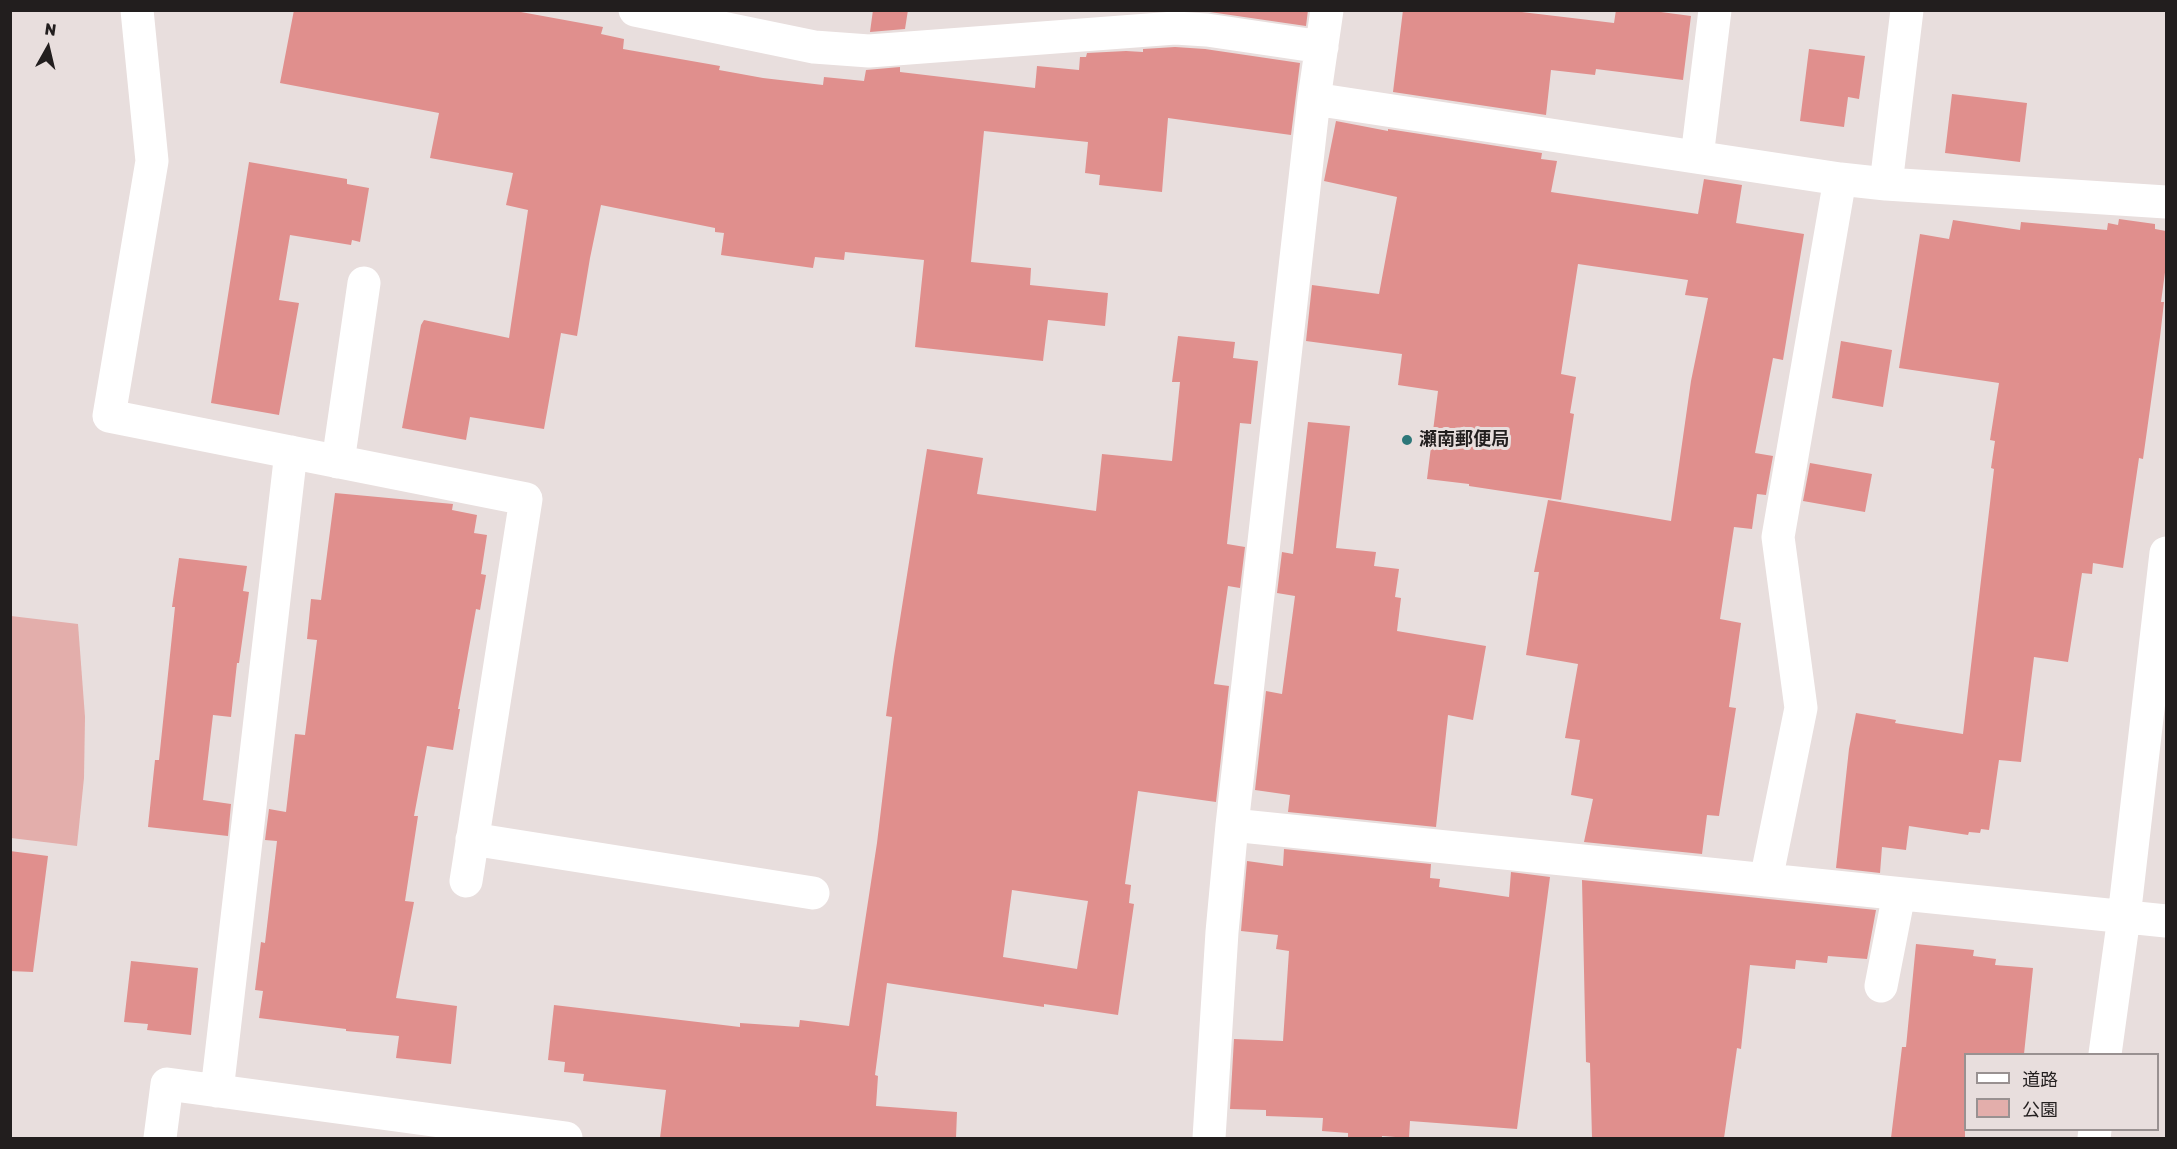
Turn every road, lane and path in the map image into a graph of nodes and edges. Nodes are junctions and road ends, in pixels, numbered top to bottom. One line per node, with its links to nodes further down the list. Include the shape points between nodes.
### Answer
1 (136, 10): 14 (street, via 152,161 110,416)
2 (634, 10): 6 (street)
3 (1327, 10): 7 (street)
4 (1715, 10): 9 (street)
5 (1907, 10): 11 (street)
6 (685, 16): 7 (street, via 814,47 869,51 1175,28)
7 (1322, 47): 8 (street)
8 (1314, 99): 9 (street); 17 (street)
9 (1697, 157): 10 (street)
10 (1840, 179): 11 (street); 19 (street, via 1778,537 1801,708)
11 (1886, 184): 12 (street)
12 (2166, 202)
13 (364, 282): 15 (street)
14 (291, 452): 15 (street); 27 (street)
15 (338, 462): 18 (street, via 526,499)
16 (2166, 553): 23 (street)
17 (1232, 825): 19 (street); 30 (street)
18 (472, 839): 20 (street); 21 (street)
19 (1766, 880): 22 (street)
20 (466, 881)
21 (813, 893)
22 (1899, 894): 23 (street); 25 (street)
23 (2124, 917): 24 (street); 26 (street)
24 (2166, 921)
25 (1881, 986)
26 (2105, 1053)
27 (217, 1091): 28 (street, via 167,1084); 29 (street)
28 (160, 1138)
29 (566, 1138)
30 (1209, 1138)

